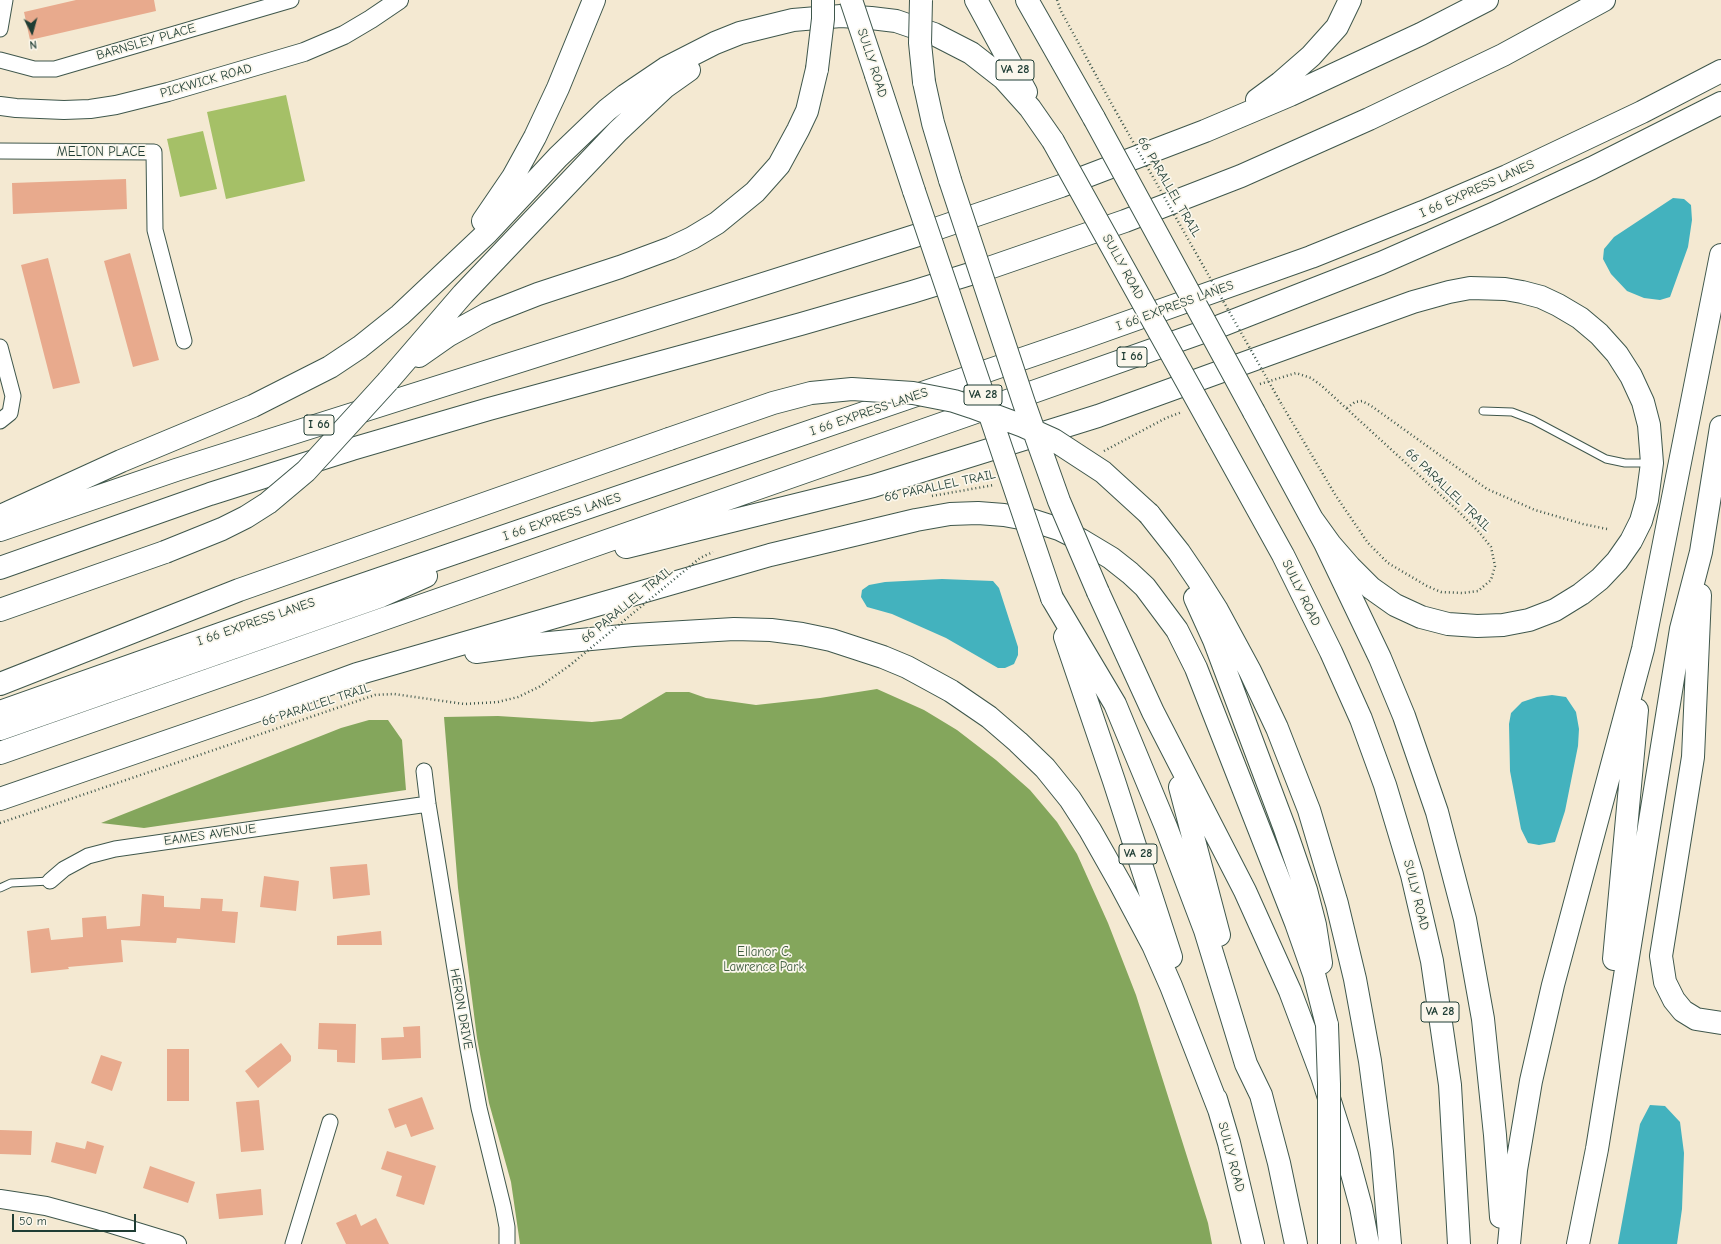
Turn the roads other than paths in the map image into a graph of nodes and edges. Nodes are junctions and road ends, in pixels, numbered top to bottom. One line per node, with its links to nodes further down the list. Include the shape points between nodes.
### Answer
1 (5, 0): 15 (street)
2 (291, 0): 18 (street, BARNSLEY PLACE, via 55,69 34,69)
3 (399, 0): 21 (street, PICKWICK ROAD, via 344,35 304,52 168,92 90,109)
4 (594, 0): 26 (highway, via 532,144 496,203)
5 (851, 0): 42 (highway, SULLY ROAD / VA 28, bridge)
6 (921, 0): 48 (highway, bridge, via 920,43 924,82 933,124 950,180 1065,515)
7 (976, 0): 23 (highway, SULLY ROAD / VA 28)
8 (1026, 0): 17 (highway)
9 (1036, 0): 17 (highway)
10 (1350, 0): 22 (highway, via 1337,27 1311,56 1280,83)
11 (1487, 0): 22 (highway, I 66, via 1332,76)
12 (1590, 0): 16 (highway)
13 (1604, 0): 16 (highway)
14 (820, 9): 23 (highway, via 841,16 896,21 934,34 965,50 1003,78 1030,108); 26 (highway, via 734,36 691,54 645,81 589,126 487,233); 27 (highway, via 731,47 695,66 665,87 618,131); 27 (highway, bridge, via 823,20 817,69 807,111 779,165 755,192 717,223 671,248 510,304 473,321)
15 (0, 30)
16 (1550, 30): 40 (highway, via 1451,81 1280,159 1191,196 1049,247 859,307 389,437 210,494)
17 (1059, 59): 36 (highway, bridge, via 1094,118)
18 (0, 60)
19 (1721, 71): 37 (highway, I 66 EXPRESS LANES, via 1522,170 1337,247 1091,336)
20 (1721, 103): 41 (highway, I 66, via 1501,210 1320,287 1109,366)
21 (0, 106)
22 (1205, 131): 38 (highway, I 66, via 1061,186 926,232 176,470)
23 (1053, 141): 71 (highway, SULLY ROAD / VA 28, bridge, via 1283,555 1331,652 1360,719 1387,793 1412,875 1432,961 1450,1085)
24 (0, 151): 28 (street, MELTON PLACE, via 154,152 155,230)
25 (1721, 255): 44 (highway)
26 (442, 275): 35 (highway, via 400,315 360,347 300,384)
27 (442, 329): 43 (highway, bridge, via 416,358 388,381 306,471 273,500 228,526 165,552)
28 (184, 341)
29 (0, 347): 31 (street, via 13,396 10,413)
30 (1483, 411): 33 (lane, via 1512,412 1533,420 1606,459 1624,463)
31 (0, 421)
32 (1721, 427): 39 (highway)
33 (1652, 463): 36 (highway, via 1641,521 1631,541 1609,570 1581,594 1555,610 1529,620 1503,625 1448,624 1421,617 1396,605 1371,588 1350,568); 41 (highway, via 1649,425 1643,402 1620,359 1599,334 1580,318 1541,297 1505,289 1470,288 1413,302 1098,416 873,486 679,535)
34 (1149, 514): 45 (highway, bridge, via 1103,472 1054,440 972,407 913,392 852,389 811,393 772,403 233,592); 56 (highway, via 1185,575 1214,640 1306,890); 70 (highway, via 1179,552 1201,586 1250,671 1277,728 1309,810 1338,904 1358,994 1382,1152)
35 (0, 516)
36 (1312, 519): 72 (highway, via 1380,658 1404,716 1437,812 1455,878 1483,1019)
37 (544, 523): 47 (highway, I 66 EXPRESS LANES); 49 (highway, via 381,596)
38 (0, 530)
39 (1701, 552): 57 (highway, via 1693,757 1661,956 1665,982 1683,1011 1696,1019); 61 (highway, via 1681,629)
40 (0, 568)
41 (525, 570): 50 (highway, I 66)
42 (1052, 598): 58 (highway, via 1112,698 1142,766 1205,930 1246,1064); 59 (highway, SULLY ROAD / VA 28, via 1114,781)
43 (0, 610)
44 (1643, 649): 61 (highway); 73 (highway, via 1553,985 1531,1081 1516,1170)
45 (0, 684)
46 (326, 684): 52 (highway); 56 (highway, via 686,578 883,527 950,514 1004,515 1031,520 1059,529 1111,558 1145,587 1177,630 1196,668); 59 (highway, via 361,681 490,650 633,635 734,629 771,630 831,640 907,667 951,691 988,717 1045,768 1070,799 1120,883 1152,945 1174,993)
47 (0, 712)
48 (1153, 712): 58 (highway, via 1185,801); 69 (highway, via 1245,891 1290,991 1322,1076 1347,1155)
49 (0, 729)
50 (0, 753)
51 (424, 771): 53 (street, HERON DRIVE)
52 (0, 799)
53 (428, 804): 54 (street, EAMES AVENUE, via 115,850 88,856 64,869); 65 (street, HERON DRIVE, via 468,1048 479,1108 503,1206)
54 (50, 881): 55 (lane, EAMES AVENUE, via 11,883)
55 (0, 888)
56 (1311, 941): 68 (highway, bridge, via 1327,1025)
57 (1721, 1023)
58 (1261, 1095): 67 (highway)
59 (1220, 1112): 66 (highway, SULLY ROAD / VA 28)
60 (330, 1122): 64 (street)
61 (1597, 1149): 74 (highway)
62 (0, 1199): 63 (street, via 46,1206)
63 (177, 1244)
64 (293, 1244)
65 (507, 1244)
66 (1253, 1244)
67 (1296, 1244)
68 (1329, 1244)
69 (1368, 1244)
70 (1390, 1244)
71 (1459, 1244)
72 (1503, 1244)
73 (1509, 1244)
74 (1578, 1244)

